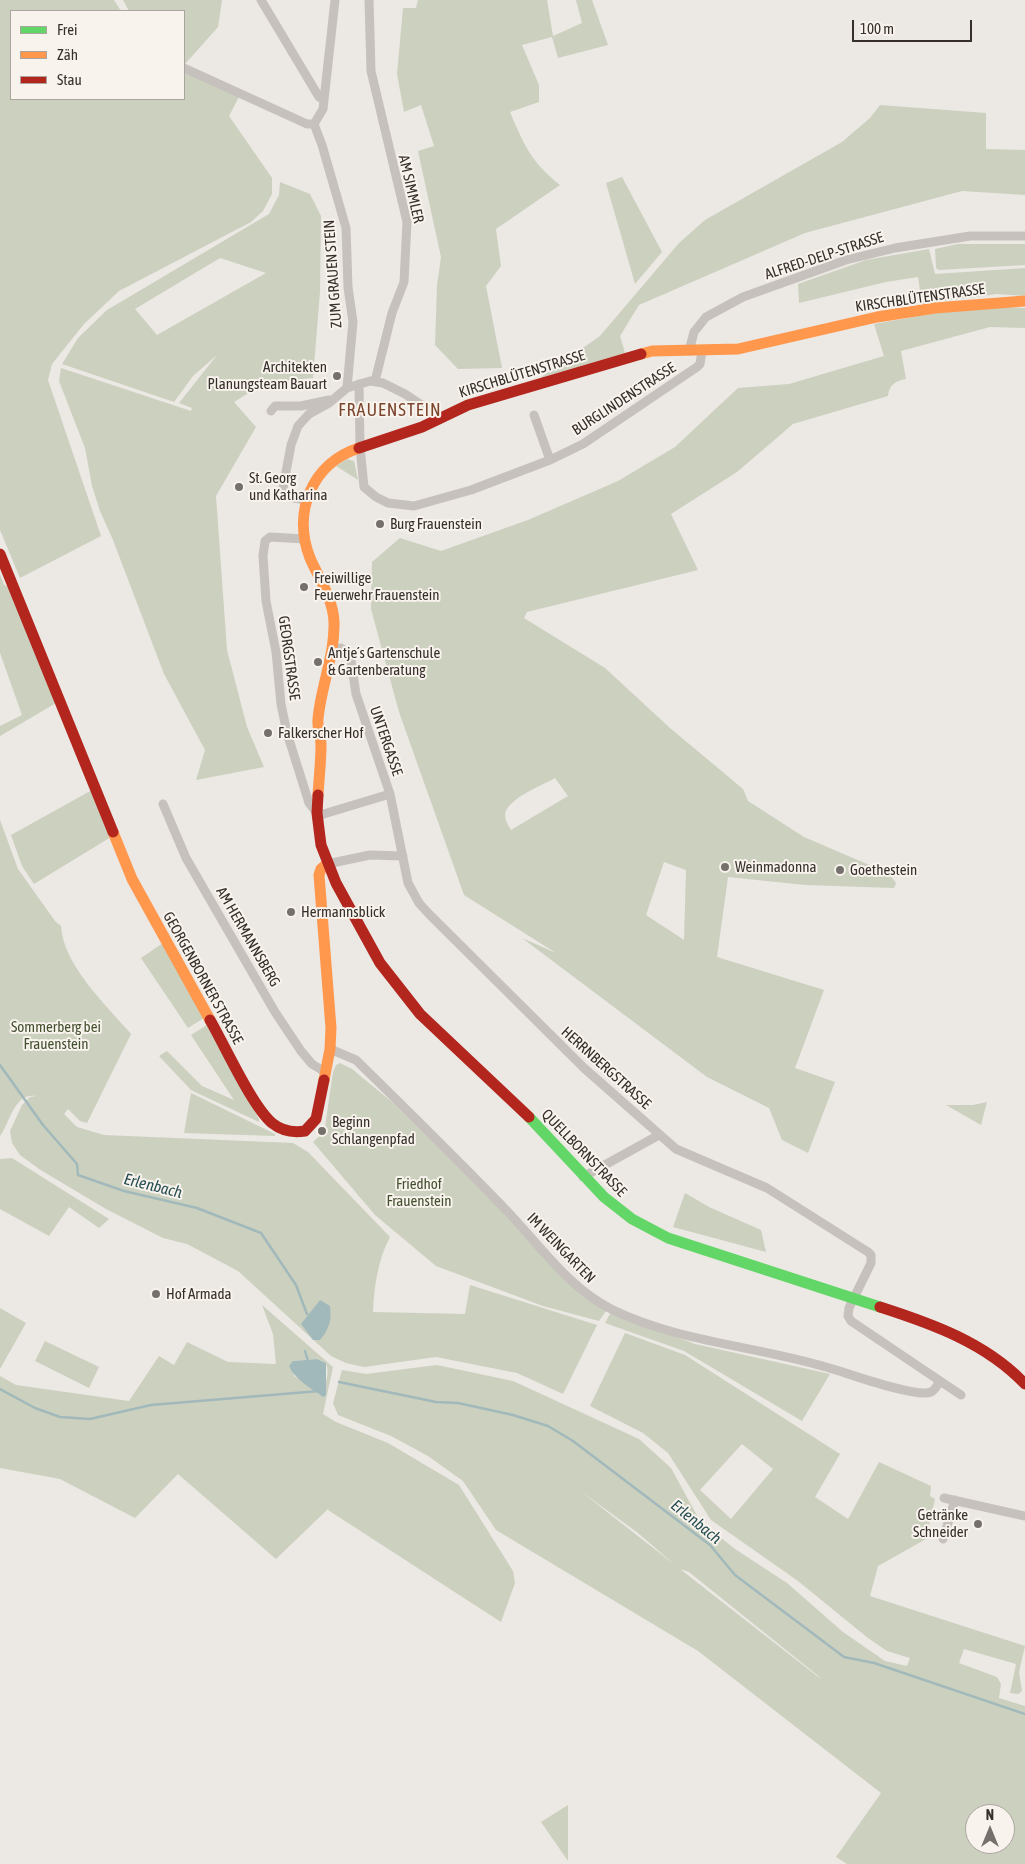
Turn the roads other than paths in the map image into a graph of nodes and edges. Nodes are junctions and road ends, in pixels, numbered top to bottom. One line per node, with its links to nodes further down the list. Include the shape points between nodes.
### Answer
1 (260, 0): 5 (street, via 319,98)
2 (335, 0): 5 (street)
3 (369, 0): 11 (street, AM SIMMLER, via 371,71 407,234 404,282 392,313)
4 (185, 68): 6 (street, via 307,124)
5 (324, 100): 6 (street, via 323,109)
6 (314, 124): 13 (street, ZUM GRAUEN STEIN, via 346,228 353,322)
7 (1025, 236): 9 (street, ALFRED-DELP-STRASSE, via 970,236 846,260 743,298 706,318 694,332)
8 (1025, 302): 10 (main road, KIRSCHBLÜTENSTRASSE, via 969,304 899,313 750,347)
9 (689, 351): 10 (main road, KIRSCHBLÜTENSTRASSE); 17 (main road, KIRSCHBLÜTENSTRASSE, via 652,351 468,406)
10 (702, 351): 19 (street, BURGLINDENSTRASSE, via 697,367 583,444)
11 (375, 381): 12 (street); 17 (street, via 405,394)
12 (359, 384): 13 (street); 18 (street, BURGLINDENSTRASSE)
13 (347, 388): 14 (street)
14 (334, 399): 15 (street, via 301,406 275,406); 20 (street, via 309,414 294,436 284,493)
15 (271, 410)
16 (534, 414): 19 (street)
17 (441, 418): 18 (main road, KIRSCHBLÜTENSTRASSE)
18 (360, 447): 19 (street, BURGLINDENSTRASSE, via 364,487 388,503 406,506 425,505); 20 (main road, KIRSCHBLÜTENSTRASSE, via 328,464 314,482)
19 (550, 460)
20 (306, 500): 21 (main road, KIRSCHBLÜTENSTRASSE)
21 (305, 539): 23 (main road, KIRSCHBLÜTENSTRASSE, via 330,604 334,621); 26 (street, GEORGSTRASSE, via 270,537 263,556 266,601 287,734 308,803)
22 (0, 554): 30 (main road, GEORGENBORNER STRASSE, via 132,879 259,1108 282,1130 305,1131 316,1119)
23 (332, 648): 24 (street, UNTERGASSE, via 341,648 350,654 356,694); 26 (main road, KIRSCHBLÜTENSTRASSE, via 318,720 321,755)
24 (390, 794): 26 (street); 27 (street, UNTERGASSE)
25 (163, 804): 30 (street, AM HERMANNSBERG, via 186,858 275,1012 301,1051 312,1064)
26 (317, 815): 28 (main road, KIRSCHBLÜTENSTRASSE)
27 (403, 856): 28 (street, via 370,855); 31 (street, HERRNBERGSTRASSE, via 408,883 419,903 445,932 577,1061)
28 (327, 864): 29 (main road, GEORGENBORNER STRASSE, via 319,875); 32 (main road, QUELLBORNSTRASSE, via 372,951 420,1014 509,1096)
29 (330, 1049): 30 (main road, GEORGENBORNER STRASSE); 34 (street, IM WEINGARTEN, via 356,1060 571,1281 611,1309 683,1336 782,1355 900,1389 924,1394 931,1392)
30 (325, 1072)
31 (659, 1135): 32 (street); 33 (street, HERRNBERGSTRASSE, via 676,1149 767,1188 868,1252 872,1256 871,1262)
32 (584, 1177): 33 (main road, QUELLBORNSTRASSE, via 624,1214 668,1238)
33 (852, 1297): 34 (street, via 849,1308 851,1321); 35 (main road, QUELLBORNSTRASSE, via 962,1338 1000,1362)
34 (940, 1381): 36 (street)
35 (1025, 1384)
36 (961, 1395)
37 (944, 1498): 38 (street)
38 (955, 1500): 39 (street); 40 (street)
39 (1025, 1516)
40 (943, 1539)

